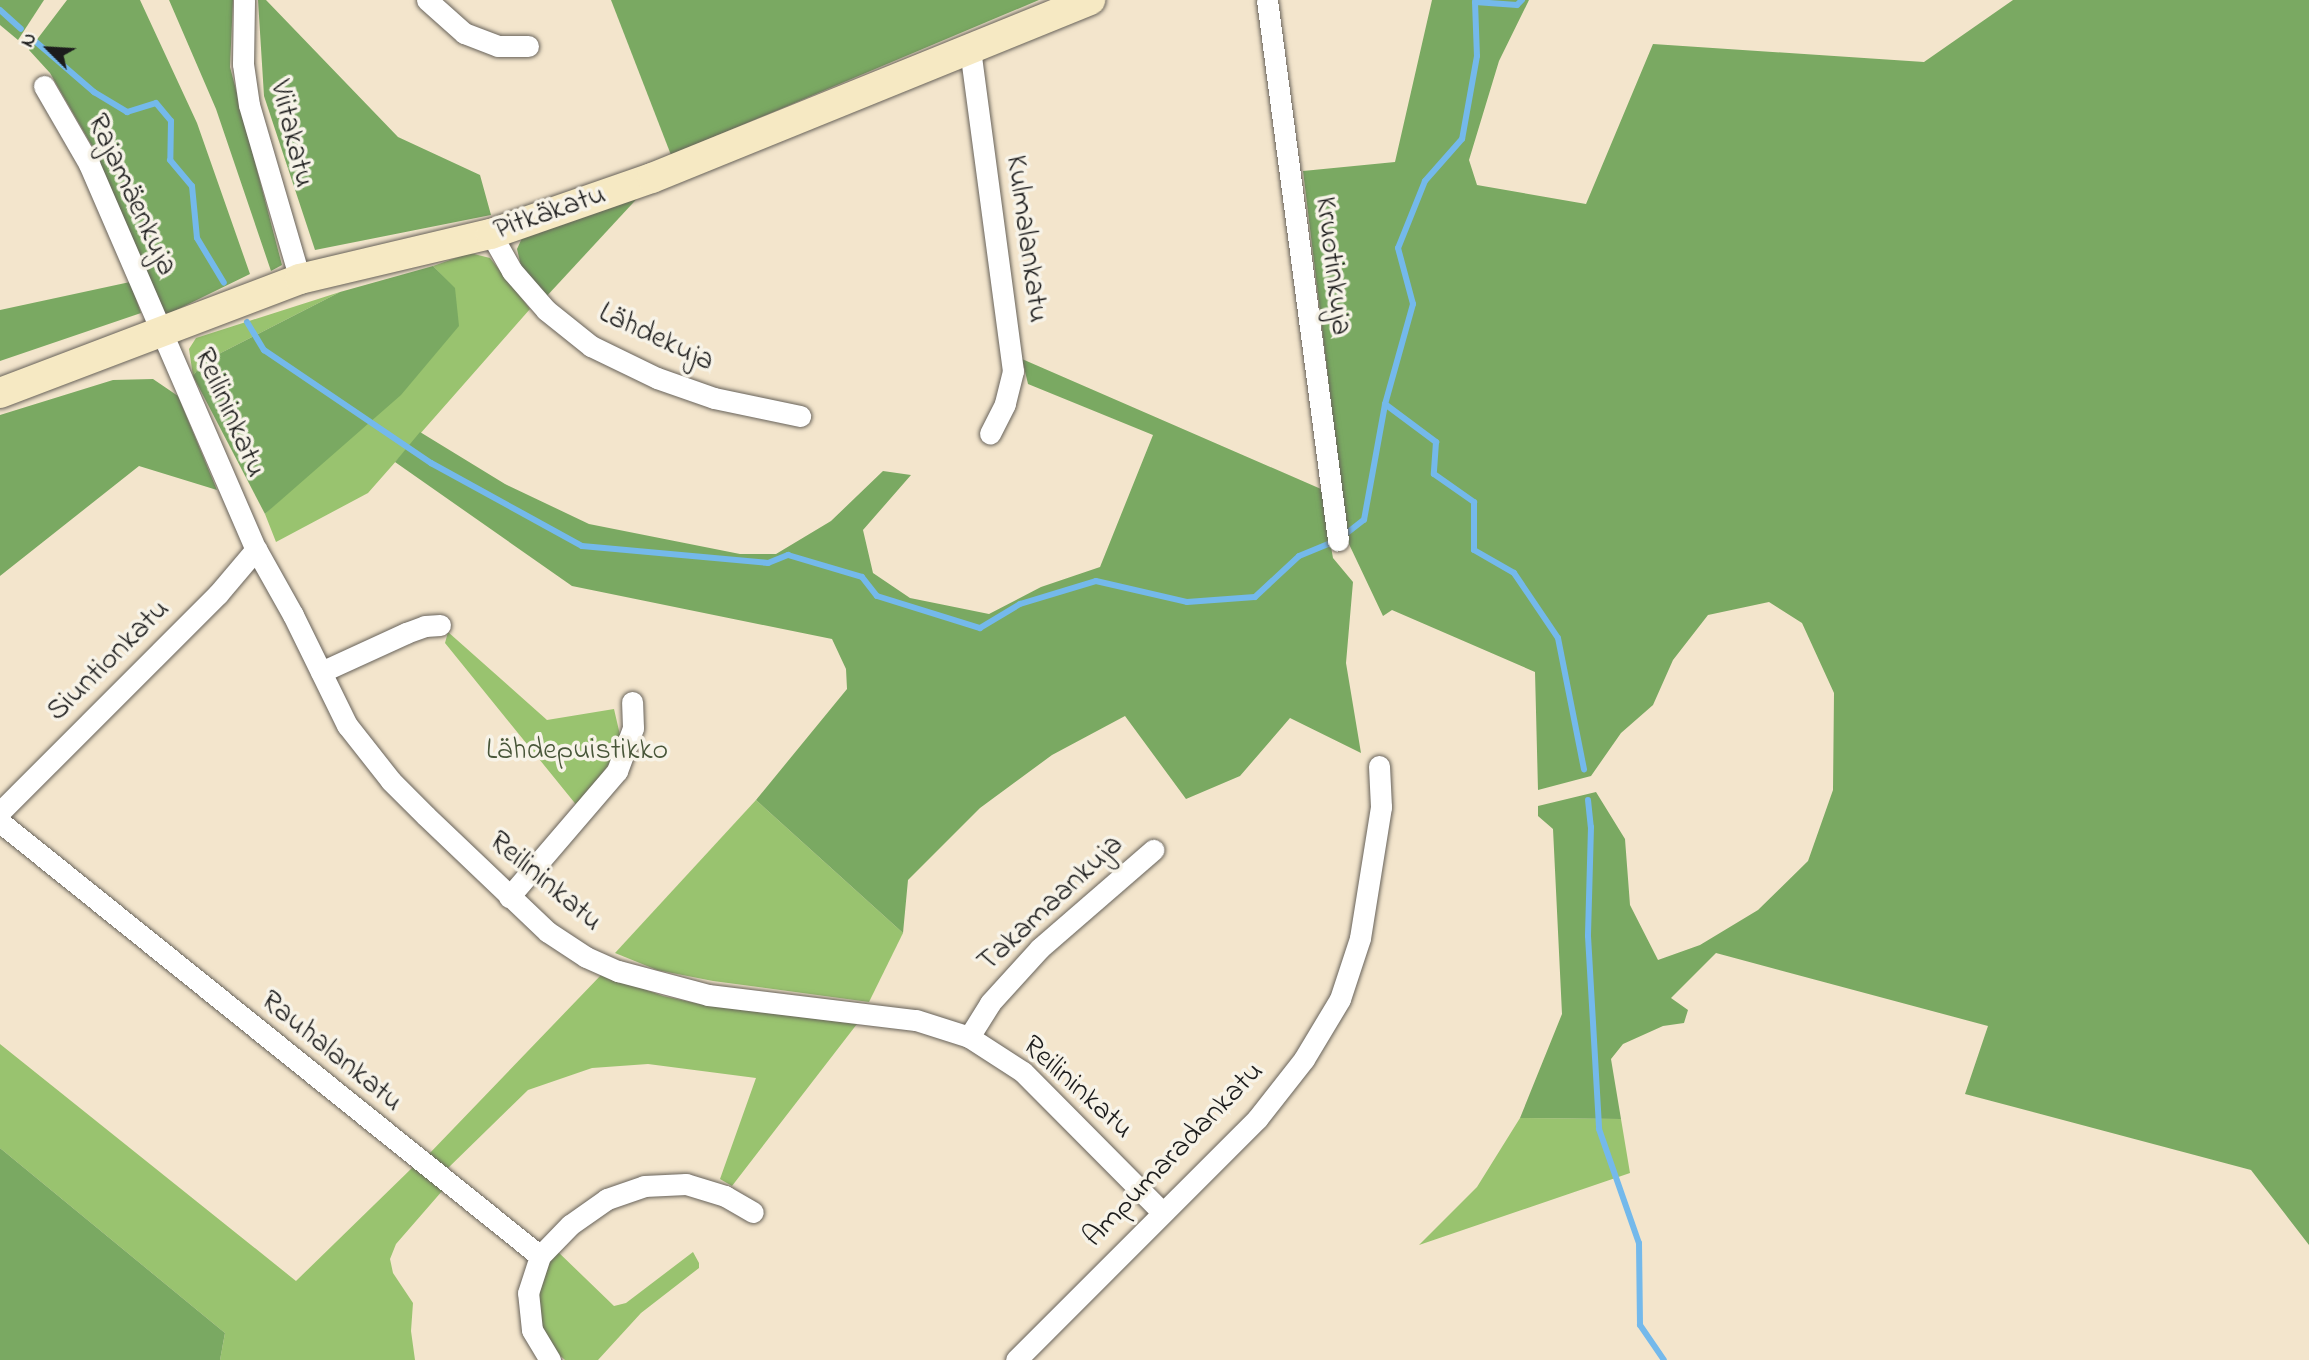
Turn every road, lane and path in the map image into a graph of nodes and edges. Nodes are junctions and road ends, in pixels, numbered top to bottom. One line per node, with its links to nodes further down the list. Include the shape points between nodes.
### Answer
1 (244, 0): 9 (street, Viitakatu, via 243,64 249,105)
2 (428, 0): 5 (street, via 464,33 498,46)
3 (1090, 0): 6 (street, Pitkäkatu)
4 (1268, 0): 14 (street, Kruotinkuja)
5 (528, 46)
6 (970, 50): 8 (street, Pitkäkatu, via 652,178); 13 (street, Kulmalankatu, via 1013,372 1005,404)
7 (44, 86): 10 (street, Rajamäenkuja, via 89,164)
8 (491, 234): 9 (street, Pitkäkatu); 12 (street, Lähdekuja, via 512,271 546,310 591,346 702,394)
9 (300, 279): 10 (street, Pitkäkatu)
10 (160, 331): 11 (street, Pitkäkatu); 15 (street, Reilininkatu)
11 (0, 393)
12 (800, 416)
13 (990, 433)
14 (1338, 540)
15 (256, 549): 17 (street, Reilininkatu); 20 (street, Siuntionkatu, via 218,594)
16 (440, 625): 17 (street, via 415,630)
17 (321, 671): 23 (street, Reilininkatu, via 347,724 391,781)
18 (632, 702): 23 (street, via 633,728 617,771)
19 (1379, 766): 25 (street, Ampumaradankatu, via 1381,807 1360,939 1340,999 1304,1059 1257,1119)
20 (0, 812)
21 (0, 822): 27 (street, Rauhalankatu)
22 (1153, 850): 24 (street, Takamaankuja, via 1040,948 990,1003)
23 (509, 897): 24 (street, Reilininkatu, via 548,932 586,957 640,980 708,995 916,1020)
24 (969, 1037): 25 (street, Reilininkatu, via 1023,1072)
25 (1161, 1211): 29 (street, Ampumaradankatu)
26 (752, 1212): 27 (street, via 725,1196 686,1184 644,1186 607,1199 570,1225)
27 (540, 1256): 28 (street, via 528,1293 532,1329)
28 (550, 1360)
29 (1016, 1360)

